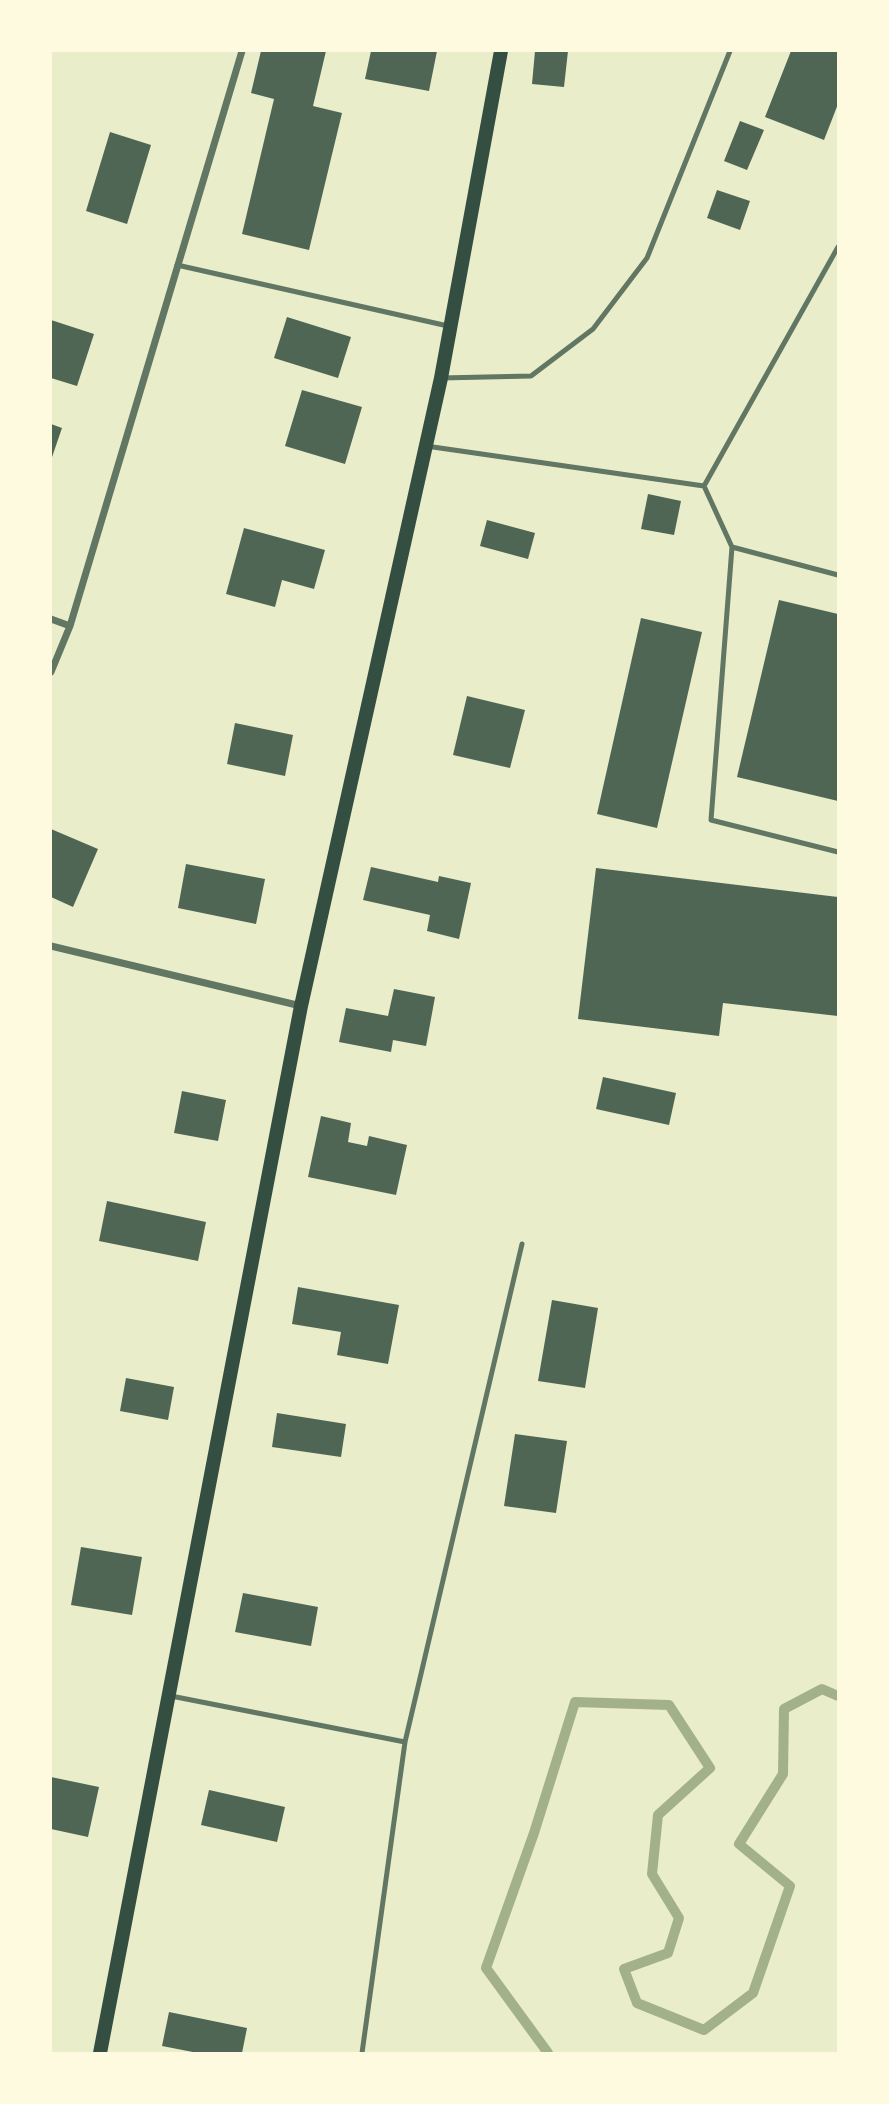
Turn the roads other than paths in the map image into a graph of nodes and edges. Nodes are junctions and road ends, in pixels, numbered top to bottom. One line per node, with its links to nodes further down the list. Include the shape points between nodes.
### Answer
1 (242, 51): 5 (street)
2 (501, 51): 6 (main road)
3 (730, 51): 7 (lane, via 648,258 593,329 531,376)
4 (838, 247): 9 (lane)
5 (177, 265): 6 (lane); 13 (street)
6 (451, 327): 7 (main road)
7 (442, 378): 8 (main road)
8 (426, 446): 9 (lane); 17 (main road)
9 (705, 486): 10 (lane)
10 (732, 547): 11 (lane); 15 (lane, via 711,820)
11 (838, 575)
12 (51, 619): 13 (street)
13 (70, 626): 14 (street)
14 (51, 672)
15 (838, 852)
16 (51, 946): 17 (street)
17 (301, 1006): 19 (main road)
18 (522, 1244): 20 (lane)
19 (169, 1695): 20 (lane); 21 (main road)
20 (405, 1742): 22 (lane)
21 (100, 2053)
22 (362, 2053)

